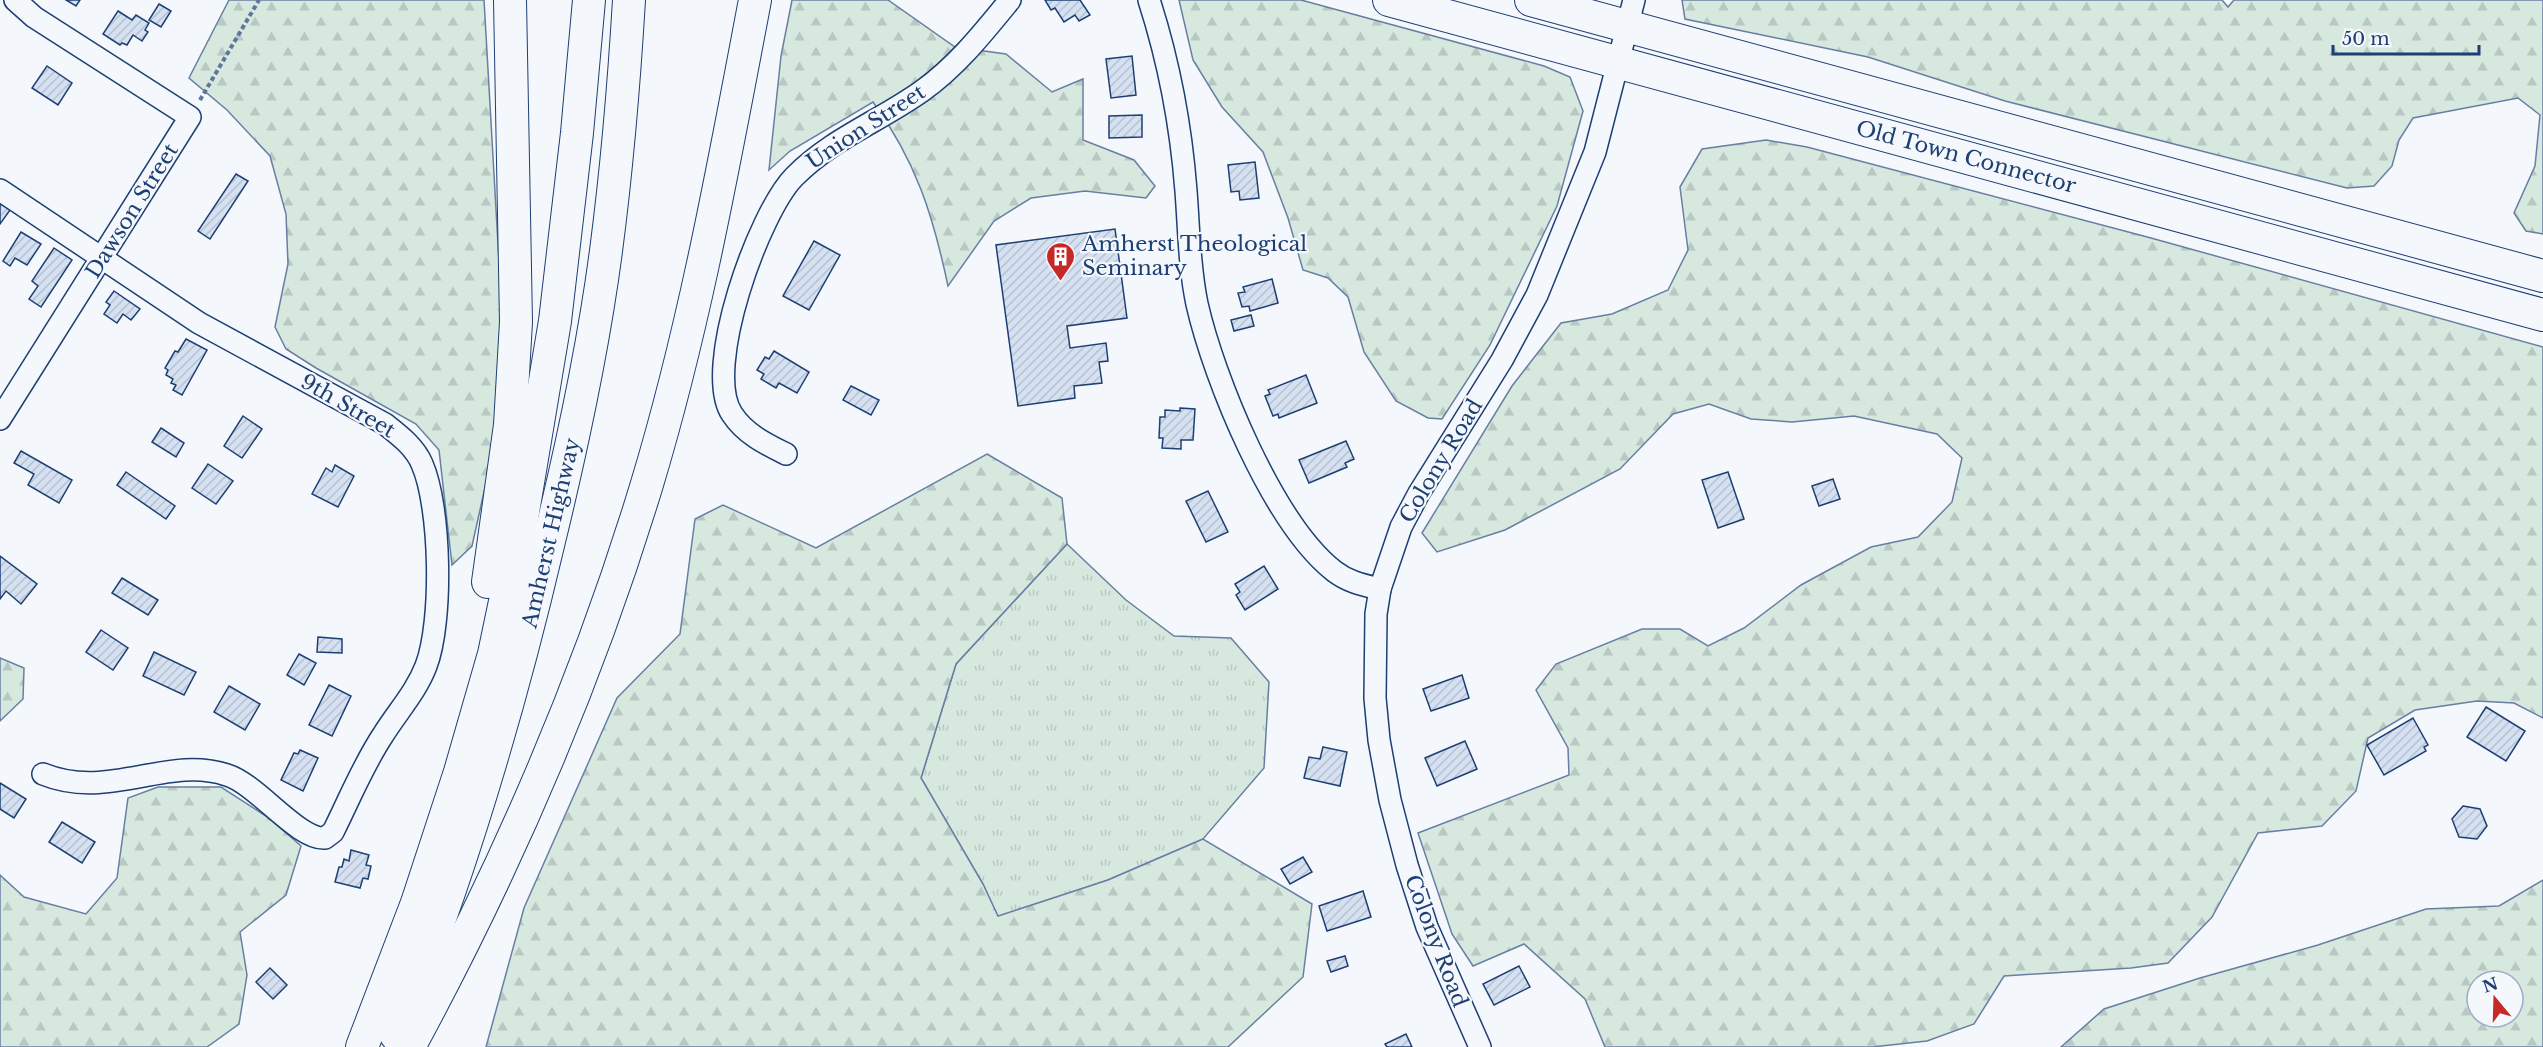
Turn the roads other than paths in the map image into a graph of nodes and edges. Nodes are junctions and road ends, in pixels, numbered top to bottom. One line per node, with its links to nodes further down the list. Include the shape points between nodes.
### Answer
1 (15, 0): 13 (street, Dawson Street, via 34,17 190,117)
2 (510, 0): 20 (highway, via 516,322 510,425 483,617)
3 (589, 0): 20 (highway, Amherst Highway, via 578,133 555,321 520,530 494,654)
4 (628, 0): 22 (highway, Amherst Highway, via 622,114 606,252 583,394 528,631 485,782)
5 (755, 0): 23 (highway, via 708,249 647,483 593,646 534,792 459,956)
6 (1010, 0): 17 (street, Union Street, via 940,77 813,159 775,201 727,334 724,375 731,414 761,442)
7 (1149, 0): 18 (street, via 1170,76 1180,134 1197,304 1209,349 1238,423 1275,498 1312,550 1335,572 1356,584)
8 (1389, 0): 11 (highway, Old Town Connector)
9 (1531, 0): 10 (highway, Old Town Connector)
10 (1631, 13): 11 (street, Colony Road); 14 (highway, Old Town Connector)
11 (1619, 62): 15 (highway, Old Town Connector); 18 (street, Colony Road, via 1595,152 1537,295 1502,360 1419,493 1401,527)
12 (0, 190): 13 (street, 9th Street)
13 (102, 259): 16 (street, Dawson Street); 19 (street, 9th Street, via 199,322 386,424 403,438 422,463 431,494 437,611 434,635 415,691 383,735 333,832 325,838 317,838 230,775 188,770 94,785)
14 (2543, 276)
15 (2543, 315)
16 (0, 419)
17 (786, 454)
18 (1380, 589): 24 (street, Colony Road, via 1375,698 1390,801 1427,927)
19 (43, 774)
20 (417, 903): 21 (highway, Amherst Highway)
21 (362, 1047)
22 (391, 1047)
23 (409, 1047)
24 (1480, 1047)

